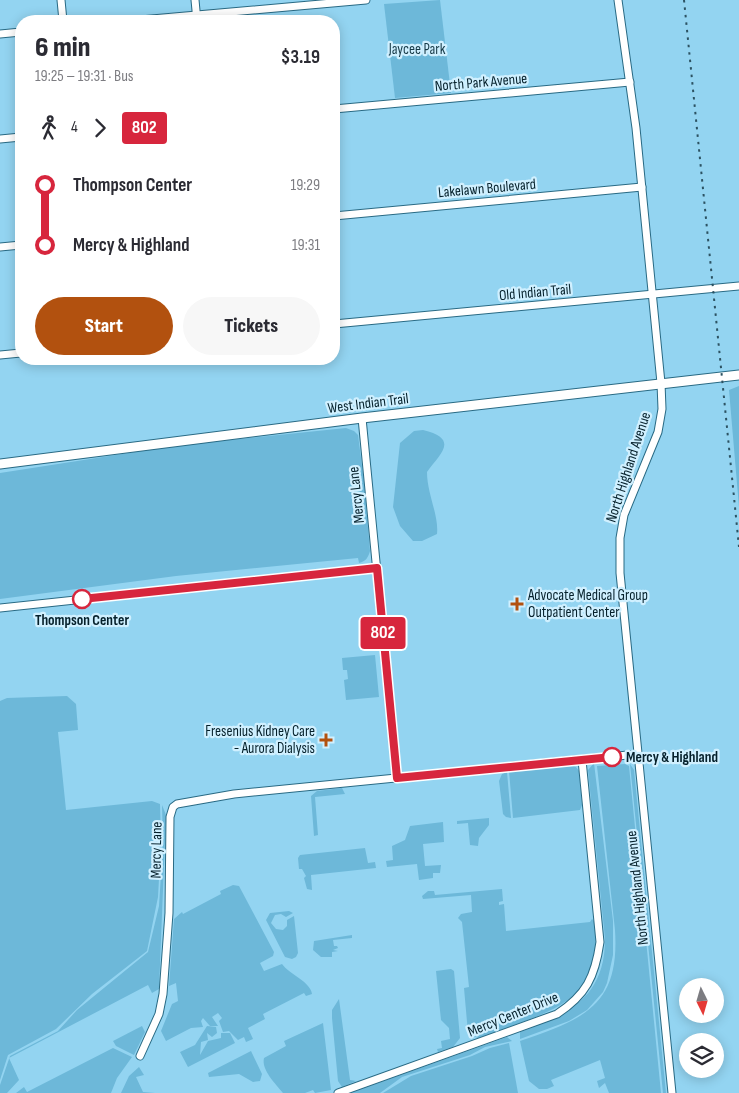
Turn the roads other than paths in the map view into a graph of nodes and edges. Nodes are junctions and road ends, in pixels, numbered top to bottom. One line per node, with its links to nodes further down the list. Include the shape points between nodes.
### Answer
1 (61, 0): 5 (street)
2 (195, 0): 6 (street)
3 (366, 0): 7 (street)
4 (618, 0): 10 (street, North Highland Avenue)
5 (62, 15)
6 (196, 15)
7 (224, 15)
8 (15, 33): 9 (street)
9 (0, 34)
10 (630, 82): 11 (street, North Park Avenue); 14 (street, North Highland Avenue)
11 (340, 108)
12 (15, 138): 13 (street)
13 (0, 139)
14 (642, 187): 15 (street, Lakelawn Boulevard); 19 (street, North Highland Avenue)
15 (340, 215)
16 (15, 246): 17 (street)
17 (0, 247)
18 (739, 286): 19 (street, Old Indian Trail)
19 (652, 294): 20 (street, Old Indian Trail); 24 (street, North Highland Avenue)
20 (340, 323)
21 (15, 354): 22 (street)
22 (0, 355)
23 (739, 375): 24 (main road, West Indian Trail)
24 (661, 384): 25 (main road, West Indian Trail); 29 (street, North Highland Avenue, via 659,426 624,515 620,545)
25 (362, 418): 26 (main road, West Indian Trail); 27 (street, Mercy Lane)
26 (0, 464)
27 (377, 568): 28 (street); 31 (street, Mercy Lane)
28 (0, 608)
29 (638, 754): 30 (street, Mercy Lane); 34 (street, North Highland Avenue)
30 (582, 760): 31 (street, Mercy Lane); 33 (street, Mercy Center Drive, via 600,942 594,972 583,992 557,1014)
31 (397, 778): 32 (street, Mercy Lane, via 234,794 173,807 163,994 159,1014)
32 (140, 1056)
33 (338, 1093)
34 (672, 1093)

